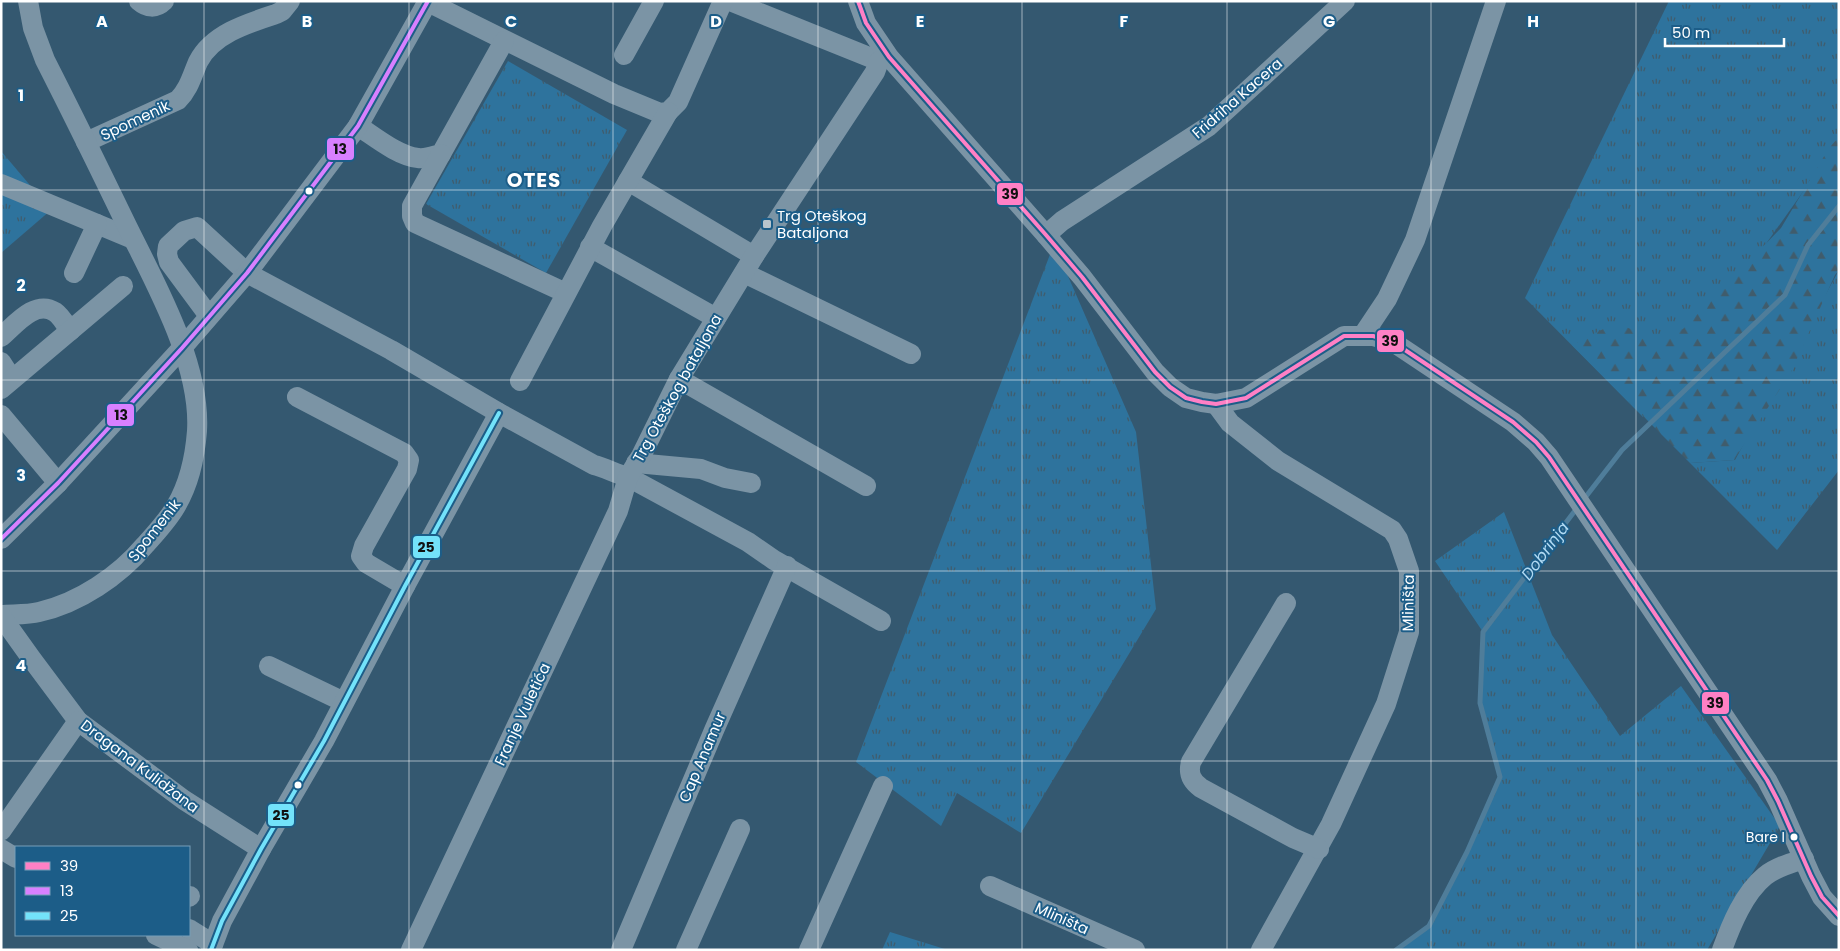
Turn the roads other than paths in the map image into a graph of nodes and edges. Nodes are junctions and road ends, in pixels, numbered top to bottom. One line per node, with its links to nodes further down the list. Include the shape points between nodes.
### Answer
1 (28, 1): 17 (street, Spomenik, via 39,44)
2 (139, 1): 3 (street, via 151,7)
3 (164, 1)
4 (290, 1): 17 (street, Spomenik, via 282,11 231,31 208,48 178,100)
5 (654, 1): 13 (street)
6 (723, 1): 15 (street, via 678,102)
7 (730, 1): 14 (street)
8 (858, 1): 14 (street)
9 (1346, 1): 22 (street, Fridriha Kacera, via 1209,126 1062,221)
10 (1496, 1): 33 (street, via 1412,248 1387,298)
11 (428, 2): 12 (street); 16 (street)
12 (504, 41): 15 (street, via 652,111); 18 (street)
13 (624, 55)
14 (884, 59): 22 (street); 25 (street, Trg Oteškog bataljona)
15 (668, 112): 19 (street)
16 (358, 126): 18 (street, via 391,148 416,158); 27 (street)
17 (86, 142): 23 (street, Spomenik)
18 (441, 154): 29 (street, via 412,206 415,224)
19 (628, 181): 24 (street); 25 (street)
20 (1, 184): 21 (street)
21 (97, 224): 23 (street); 26 (street)
22 (1046, 235): 42 (street, via 1170,387 1186,398)
23 (133, 239): 35 (street, Spomenik)
24 (590, 247): 29 (street); 31 (street)
25 (749, 265): 31 (street, Trg Oteškog bataljona); 36 (street)
26 (74, 273)
27 (247, 273): 30 (street); 30 (street, Trg Oteškog bataljona, via 197,227 184,231 168,246 169,262); 43 (street, Trg Oteškog bataljona, via 391,350)
28 (123, 286): 32 (street)
29 (566, 293): 39 (street)
30 (209, 316): 35 (street)
31 (716, 318): 38 (street, Trg Oteškog bataljona)
32 (70, 330): 34 (street, via 55,312 40,309 32,310); 40 (street)
33 (1363, 335): 42 (street, via 1344,336 1331,343 1246,398); 65 (street, via 1393,342 1513,422 1545,452 1767,780)
34 (1, 337)
35 (182, 348): 46 (street); 53 (street, Spomenik, via 196,401 197,430 194,456 176,507 132,560 91,591 38,613)
36 (911, 354)
37 (1, 362): 40 (street)
38 (679, 380): 45 (street, Trg Oteškog bataljona); 48 (street)
39 (520, 381)
40 (7, 384)
41 (297, 397): 51 (street, via 404,453 409,460 361,556 366,563)
42 (1216, 404): 63 (street, Mliništa, via 1230,423 1278,461 1392,530 1409,572 1409,632 1386,704)
43 (499, 413): 45 (street, Trg Oteškog bataljona, via 594,465 616,474); 51 (street)
44 (1, 415): 46 (street)
45 (632, 470): 47 (street, via 701,469); 50 (street); 72 (street, Franje Vuletića, via 618,511)
46 (58, 483): 49 (street)
47 (751, 483)
48 (866, 486)
49 (1, 539)
50 (787, 566): 54 (street); 73 (street, Cap Anamur, via 714,728)
51 (405, 586): 56 (street)
52 (1286, 603): 63 (street, via 1189,769 1191,778 1201,788)
53 (1, 615): 57 (street, Dragana Kulidžana)
54 (881, 621)
55 (269, 666): 56 (street)
56 (344, 702): 62 (street)
57 (78, 721): 60 (street); 62 (street, Dragana Kulidžana, via 184,800)
58 (883, 786): 75 (street)
59 (740, 829): 74 (street)
60 (1, 831)
61 (1, 849): 64 (street)
62 (261, 849): 70 (street, via 222,921)
63 (1319, 849): 77 (street, Mliništa)
64 (15, 857)
65 (1804, 859): 67 (street, via 1822,897); 78 (street, via 1786,864 1765,876 1754,888)
66 (990, 886): 76 (street, Mliništa)
67 (1839, 916)
68 (190, 930): 70 (street)
69 (158, 936): 71 (street)
70 (212, 947)
71 (188, 950)
72 (411, 950)
73 (621, 950)
74 (686, 950)
75 (809, 950)
76 (1134, 950)
77 (1261, 950)
78 (1722, 950)

